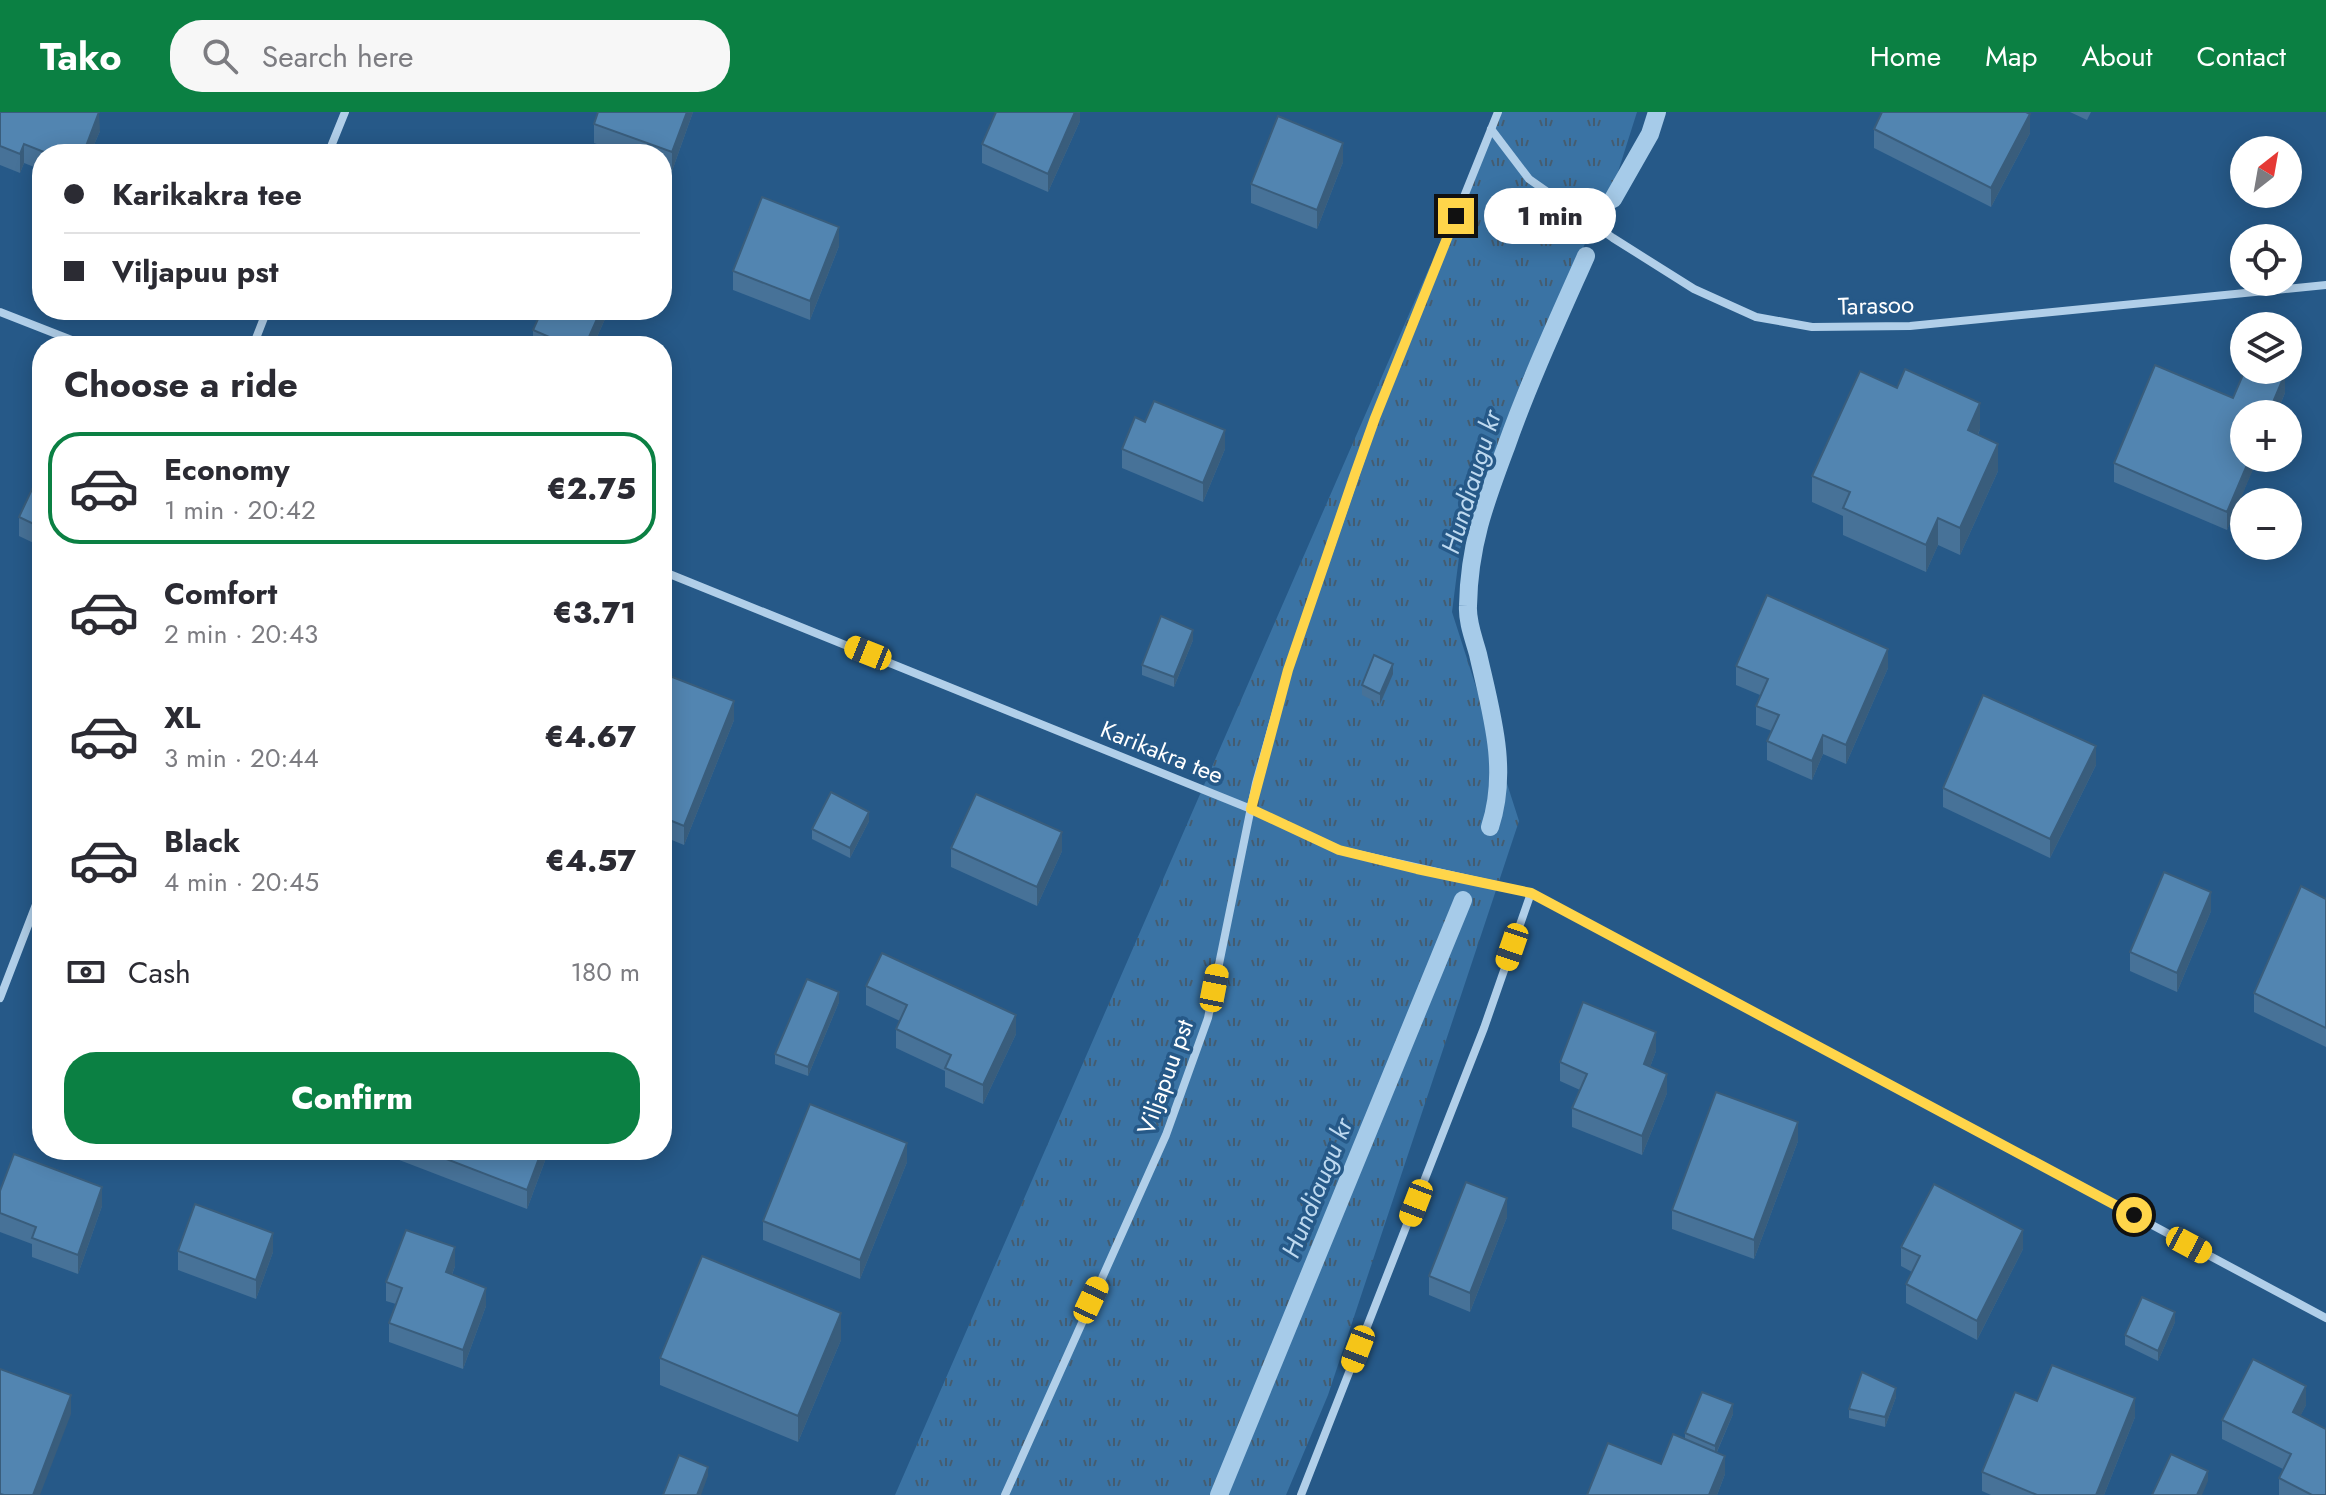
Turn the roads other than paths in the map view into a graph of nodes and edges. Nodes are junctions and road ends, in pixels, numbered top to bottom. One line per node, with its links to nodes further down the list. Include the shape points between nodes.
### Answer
1 (345, 112): 4 (street)
2 (1498, 112): 3 (street, Viljapuu pst)
3 (1491, 129): 5 (street, Tarasoo, via 1541,188 1694,289 1756,317 1812,327 1910,326); 9 (street, Viljapuu pst, via 1375,418 1288,670)
4 (332, 144)
5 (2326, 285)
6 (0, 312): 7 (street)
7 (61, 336)
8 (672, 575): 9 (street, Karikakra tee)
9 (1251, 809): 10 (street, Karikakra tee, via 1339,850); 14 (street, Viljapuu pst, via 1208,1018 1166,1135)
10 (1531, 893): 13 (street, Karikakra tee); 15 (street, via 1484,1028)
11 (32, 915): 12 (street)
12 (0, 998)
13 (2326, 1318)
14 (1005, 1495)
15 (1301, 1495)

